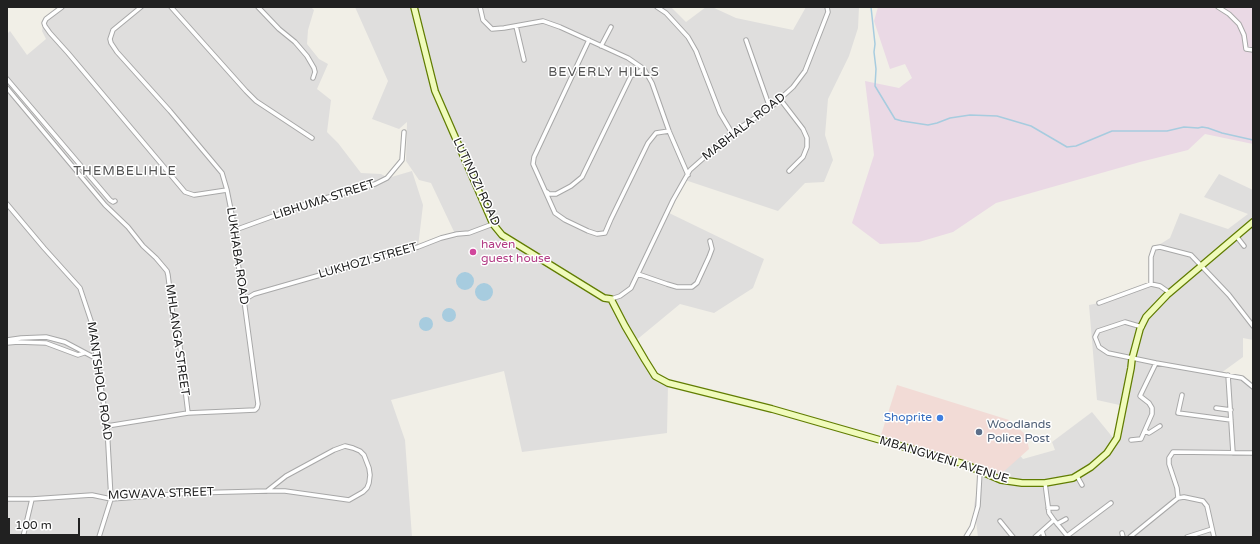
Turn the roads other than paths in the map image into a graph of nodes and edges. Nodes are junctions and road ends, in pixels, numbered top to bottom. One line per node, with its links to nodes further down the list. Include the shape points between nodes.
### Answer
1 (62, 7): 29 (street, via 44,23 50,33 185,192 194,195)
2 (141, 7): 29 (street, LUKHABA ROAD, via 113,30 111,43 222,173)
3 (171, 7): 26 (street, via 256,101)
4 (258, 7): 18 (street, via 279,30 295,42 311,62 315,72)
5 (414, 7): 36 (street, LUTINDZI ROAD, via 435,91)
6 (480, 7): 10 (street, via 483,20 492,29)
7 (657, 7): 25 (street, via 688,37 720,113)
8 (828, 7): 21 (street, MABHALA ROAD, via 805,71)
9 (1218, 7): 15 (street, via 1239,24 1246,49)
10 (516, 26): 12 (street, via 543,21); 16 (street)
11 (611, 27): 14 (street)
12 (589, 40): 14 (street); 30 (street, via 534,157 533,164)
13 (746, 40): 22 (street)
14 (601, 46): 17 (street, via 628,58)
15 (1253, 50)
16 (524, 60)
17 (644, 69): 23 (street, via 652,83); 30 (street, via 631,76 582,177 556,194)
18 (313, 78)
19 (7, 79): 31 (street, via 110,200)
20 (7, 88): 61 (street, MHLANGA STREET, via 100,200 128,227 166,271 173,316 178,330)
21 (780, 99): 22 (street, MABHALA ROAD); 27 (street, via 807,138 803,157)
22 (770, 108): 25 (street, MABHALA ROAD)
23 (669, 131): 28 (street); 30 (street, via 656,133 648,143 605,233 588,231 555,213)
24 (404, 132): 37 (street, LIBHUMA STREET, via 402,160 387,178)
25 (732, 133): 28 (street, MABHALA ROAD)
26 (312, 138)
27 (789, 171)
28 (688, 174): 42 (street, MABHALA ROAD, via 672,200)
29 (227, 190): 37 (street, LUKHABA ROAD)
30 (547, 192)
31 (115, 201)
32 (7, 204): 33 (street, MANTSHOLO ROAD)
33 (11, 209): 34 (street); 53 (street, MANTSHOLO ROAD, via 80,288 91,321)
34 (7, 212)
35 (1253, 222): 38 (street, MBANGWENI AVENUE)
36 (493, 224): 45 (street, LUTINDZI ROAD, via 502,235 604,298); 46 (street, LUKHOZI STREET, via 254,294)
37 (235, 230): 46 (street, LUKHABA ROAD)
38 (1237, 237): 40 (street); 41 (street, MBANGWENI AVENUE)
39 (710, 241): 42 (street, via 712,249 709,257 697,283 692,287 677,287)
40 (1244, 246)
41 (1202, 266): 43 (street, via 1191,255 1160,247 1154,248 1151,257); 44 (street, MBANGWENI AVENUE); 48 (street, via 1230,295)
42 (638, 274): 45 (street, MABHALA ROAD, via 631,288)
43 (1151, 284): 44 (street, via 1160,286); 47 (street)
44 (1170, 293): 49 (street, MBANGWENI AVENUE, via 1146,317)
45 (611, 299): 69 (street, MBANGWENI AVENUE, via 655,376 668,383 878,439 964,464)
46 (244, 300): 61 (street, LUKHABA ROAD, via 257,408)
47 (1099, 303)
48 (1253, 326)
49 (1142, 327): 54 (street, MBANGWENI AVENUE); 54 (street, via 1125,322 1098,331 1095,337 1099,347 1108,353)
50 (7, 340): 52 (street, via 46,337 65,342)
51 (7, 343): 52 (street, via 46,343 78,356)
52 (84, 353): 53 (street)
53 (97, 359): 63 (street, MANTSHOLO ROAD)
54 (1132, 359): 55 (street); 70 (street, MBANGWENI AVENUE, via 1117,438 1107,453)
55 (1156, 363): 56 (street); 65 (street, via 1140,396 1152,408)
56 (1228, 375): 57 (street, via 1242,378); 60 (street)
57 (1253, 387)
58 (1182, 395): 62 (street, via 1178,413)
59 (1216, 408): 60 (street)
60 (1231, 410): 62 (street)
61 (188, 413): 63 (street, LUKHABA ROAD)
62 (1231, 420): 67 (street)
63 (107, 426): 77 (street, MANTSHOLO ROAD)
64 (1160, 426): 65 (street, via 1149,433)
65 (1145, 431): 66 (street, via 1141,439)
66 (1131, 440)
67 (1233, 453): 68 (street); 74 (street, via 1173,452 1169,464)
68 (1253, 453)
69 (980, 472): 71 (street, MBANGWENI AVENUE, via 1001,480); 95 (street, via 978,506)
70 (1078, 476): 71 (street, MBANGWENI AVENUE); 72 (street)
71 (1044, 483): 80 (street)
72 (1082, 485)
73 (267, 491): 73 (street, MGWAVA STREET, via 286,476 345,446 360,451 369,468 367,488 349,500); 77 (street, MGWAVA STREET)
74 (1178, 498): 89 (street, via 1203,501 1207,506); 99 (street)
75 (7, 499): 76 (street, MGWAVA STREET)
76 (32, 499): 77 (street, MGWAVA STREET, via 92,495); 93 (street)
77 (111, 499): 94 (street, MANTSHOLO ROAD)
78 (1110, 503): 79 (street)
79 (1105, 507): 82 (street); 85 (street)
80 (1048, 508): 81 (street); 84 (street)
81 (1056, 508)
82 (1110, 508)
83 (1066, 519): 88 (street)
84 (1054, 520): 88 (street); 90 (street)
85 (1088, 520): 87 (street); 91 (street)
86 (1000, 521): 96 (street, via 1010,530)
87 (1092, 523)
88 (1057, 524): 91 (street)
89 (1212, 529): 92 (street); 101 (street)
90 (1042, 531): 97 (street); 98 (street)
91 (1068, 536)
92 (1193, 536): 100 (street)
93 (23, 537)
94 (98, 537)
95 (966, 537)
96 (1013, 537)
97 (1035, 537)
98 (1044, 537)
99 (1130, 537)
100 (1187, 537)
101 (1214, 537)

